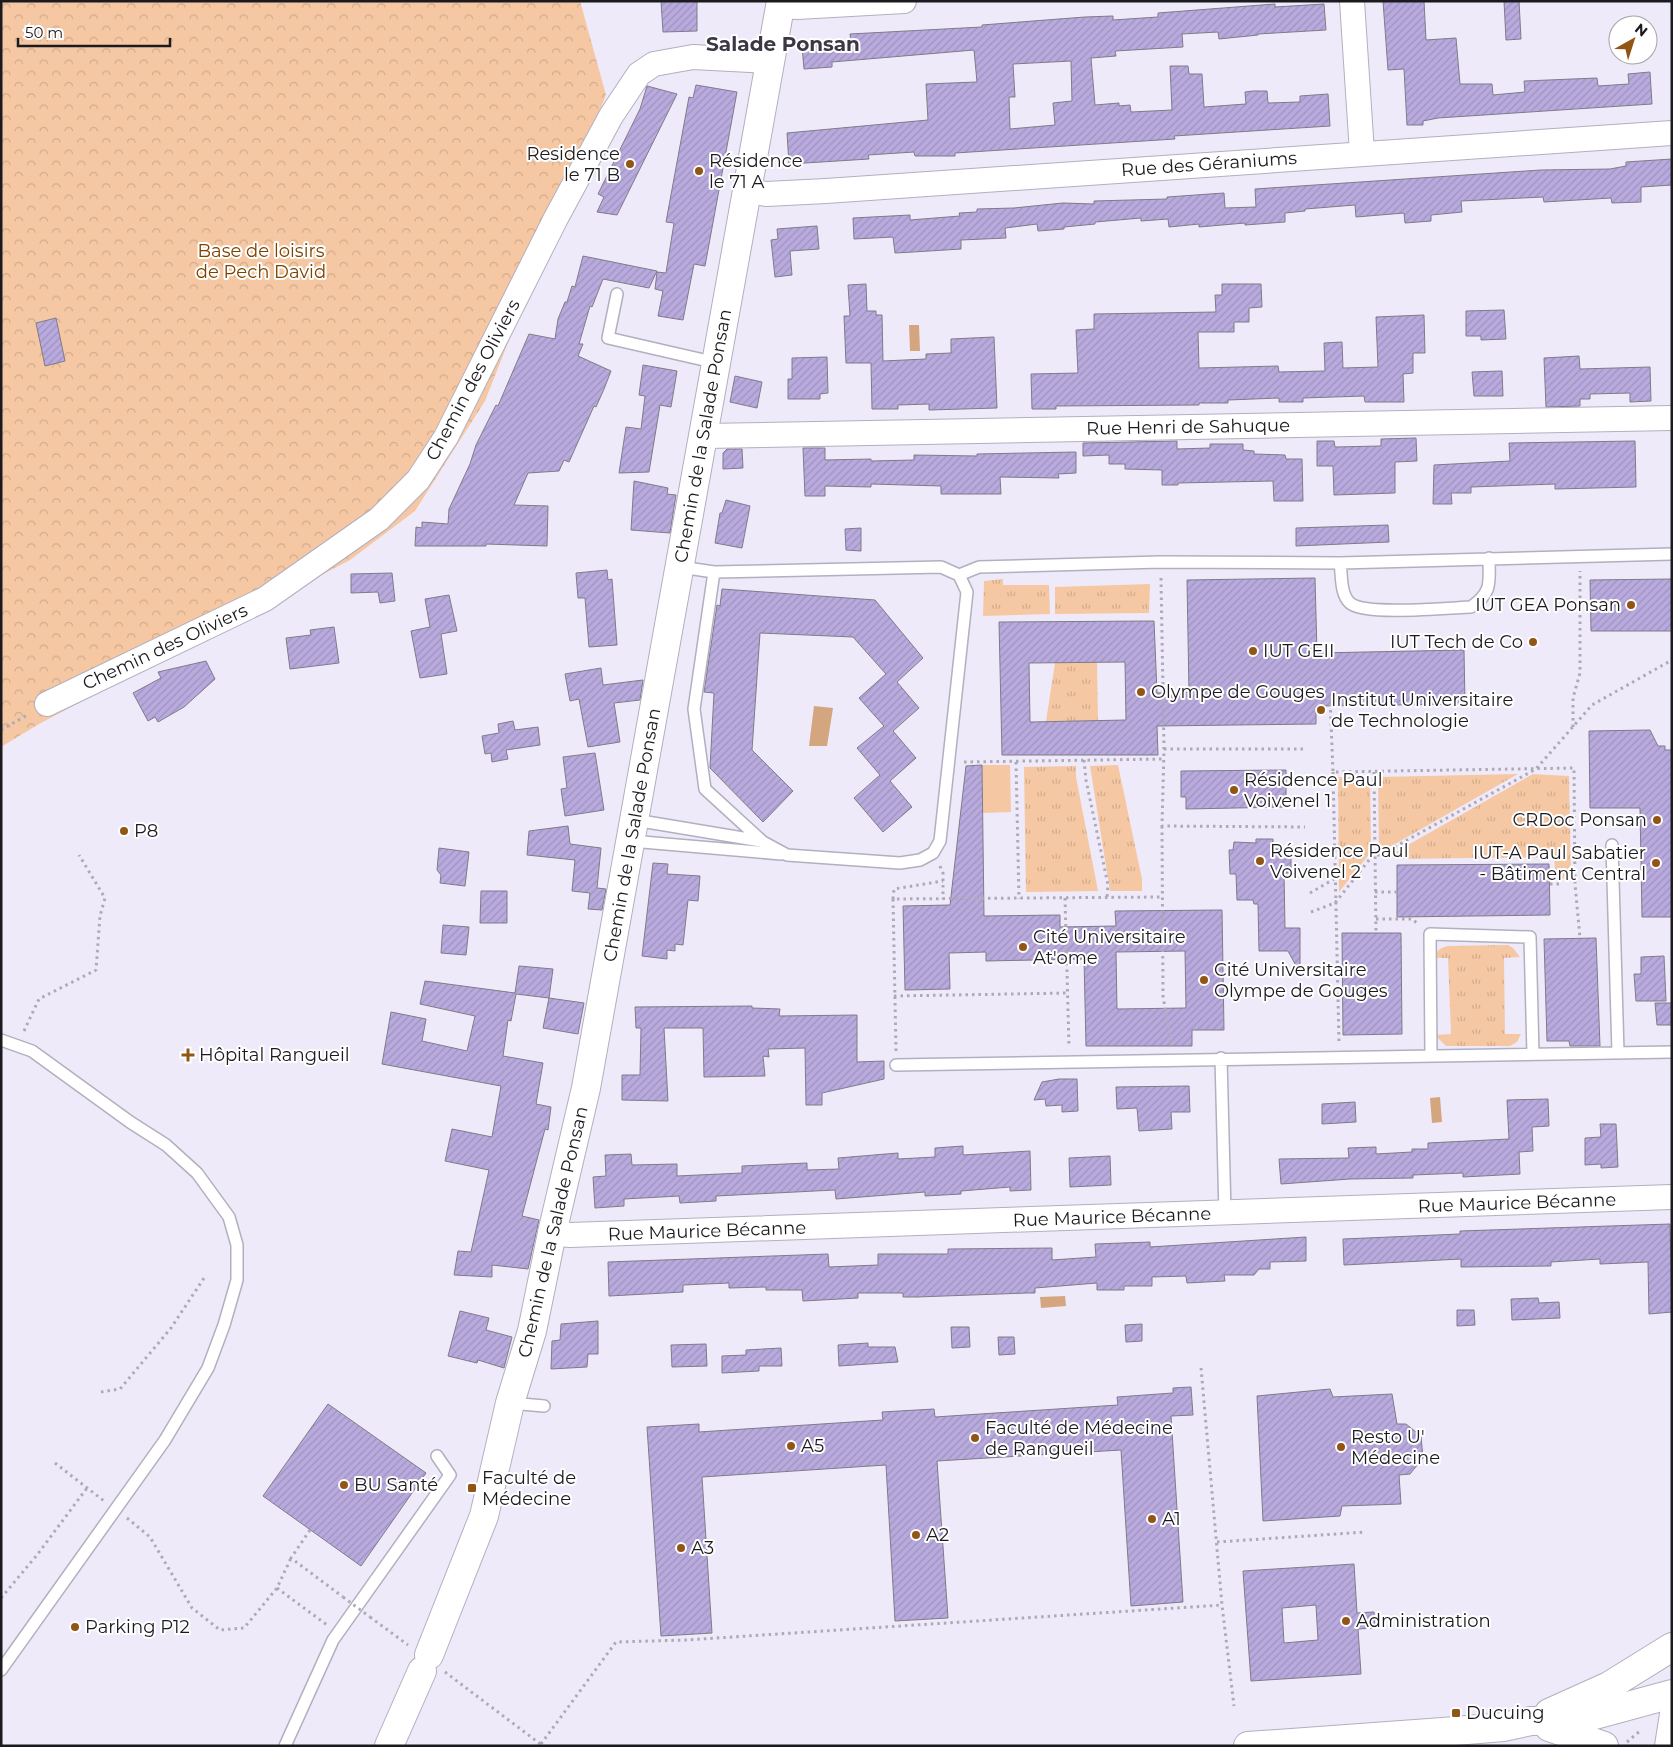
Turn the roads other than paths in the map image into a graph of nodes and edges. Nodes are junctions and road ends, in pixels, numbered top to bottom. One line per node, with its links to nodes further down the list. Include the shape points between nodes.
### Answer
1 (904, 1): 3 (street, via 797,7)
2 (1352, 1): 6 (street)
3 (781, 3): 4 (street, Chemin de la Salade Ponsan)
4 (771, 61): 7 (street, Chemin de la Salade Ponsan); 18 (street, Chemin des Oliviers, via 693,57 654,64 639,74 611,116 556,218 446,437 418,480 379,519 265,599)
5 (1672, 133): 6 (street, Rue des Géraniums)
6 (1362, 153): 7 (street, Rue des Géraniums, via 826,191 766,194)
7 (747, 191): 9 (street, Chemin de la Salade Ponsan)
8 (617, 294): 9 (lane, via 608,338)
9 (717, 362): 11 (street, Chemin de la Salade Ponsan)
10 (1672, 418): 11 (street, Rue Henri de Sahuque)
11 (704, 436): 15 (street, Chemin de la Salade Ponsan)
12 (1672, 554): 13 (lane)
13 (1489, 558): 14 (lane); 14 (lane, via 1489,589 1482,600 1471,607 1368,611 1350,604 1344,595)
14 (1340, 563): 17 (lane, via 979,566)
15 (680, 568): 16 (lane); 19 (street, Chemin de la Salade Ponsan)
16 (714, 572): 17 (lane, via 941,567); 20 (lane, via 694,709 705,789)
17 (959, 575): 22 (lane, via 967,592 940,841 933,853 920,860 900,863)
18 (47, 704)
19 (633, 831): 20 (lane); 22 (lane); 32 (street, Chemin de la Salade Ponsan, via 586,1088)
20 (763, 842): 22 (lane)
21 (1612, 845): 25 (lane)
22 (787, 855)
23 (1, 1040): 37 (lane, via 32,1051 166,1145 197,1173 228,1217 237,1246 237,1280 208,1368 164,1440)
24 (1672, 1052): 25 (lane)
25 (1618, 1053): 26 (lane)
26 (1533, 1054): 27 (lane); 27 (lane, via 1530,938 1430,934)
27 (1431, 1056): 28 (lane)
28 (1221, 1058): 29 (lane); 31 (lane)
29 (896, 1065)
30 (1672, 1197): 31 (street, Rue Maurice Bécanne)
31 (1225, 1213): 32 (street, Rue Maurice Bécanne, via 570,1235)
32 (552, 1233): 33 (street, Chemin de la Salade Ponsan, via 532,1331)
33 (510, 1403): 34 (lane); 43 (street, Chemin de la Salade Ponsan, via 484,1516)
34 (544, 1406)
35 (437, 1456): 42 (lane, via 450,1475 338,1633)
36 (1672, 1648): 40 (street, via 1610,1686)
37 (1, 1670)
38 (1672, 1694): 40 (street, via 1580,1719)
39 (1672, 1714): 46 (street)
40 (1531, 1721): 41 (street); 45 (street)
41 (1359, 1742): 44 (street)
42 (285, 1746)
43 (389, 1746)
44 (1248, 1746)
45 (1604, 1746)
46 (1667, 1746)

